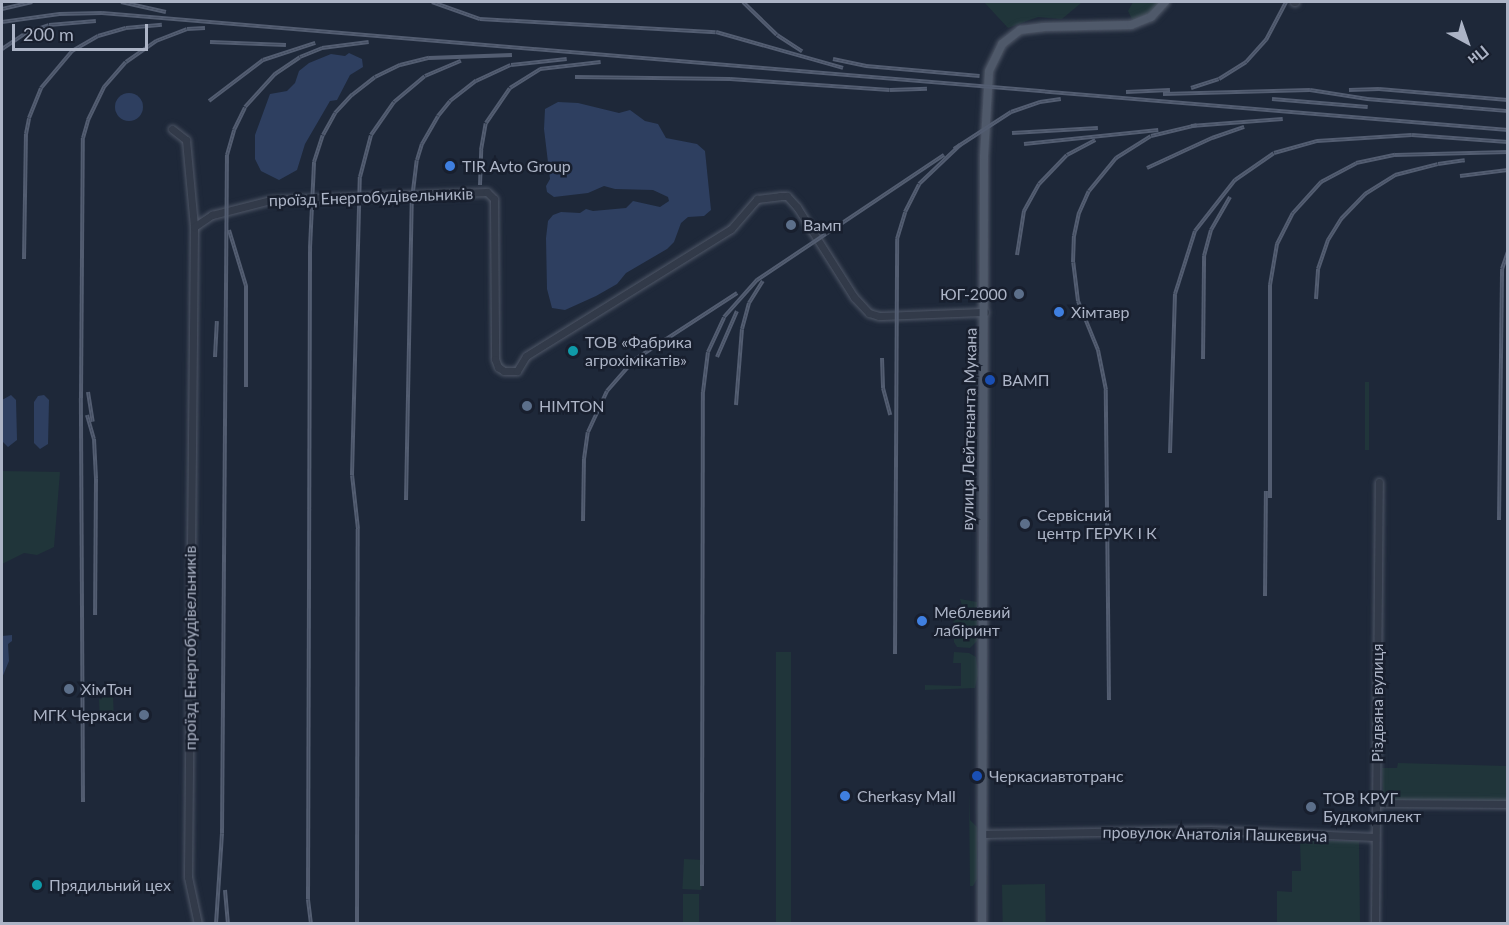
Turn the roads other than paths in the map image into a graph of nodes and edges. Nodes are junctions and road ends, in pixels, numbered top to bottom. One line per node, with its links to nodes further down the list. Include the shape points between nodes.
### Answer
1 (1165, 2): 4 (main road, вулиця Лейтенанта Мукана, via 1151,17 1136,24 1031,28 1012,34 998,49 986,91)
2 (171, 129): 3 (street, проїзд Енергобудівельників, via 186,140)
3 (194, 227): 4 (street, проїзд Енергобудівельників, via 212,215 271,200 487,192 494,199 495,360 504,371 517,371 526,356 730,229 758,199 780,196 787,196 797,207 854,297 869,312 879,316); 10 (street, проїзд Енергобудівельників, via 188,877)
4 (985, 312): 8 (main road, вулиця Лейтенанта Мукана)
5 (1379, 482): 6 (street, Різдвяна вулиця)
6 (1377, 803): 7 (street); 9 (street, Різдвяна вулиця)
7 (1508, 804)
8 (982, 834): 9 (street, провулок Анатолія Пашкевича, via 1209,830); 11 (main road, вулиця Лейтенанта Мукана)
9 (1376, 837): 12 (street, Різдвяна вулиця)
10 (198, 924)
11 (982, 924)
12 (1375, 924)

